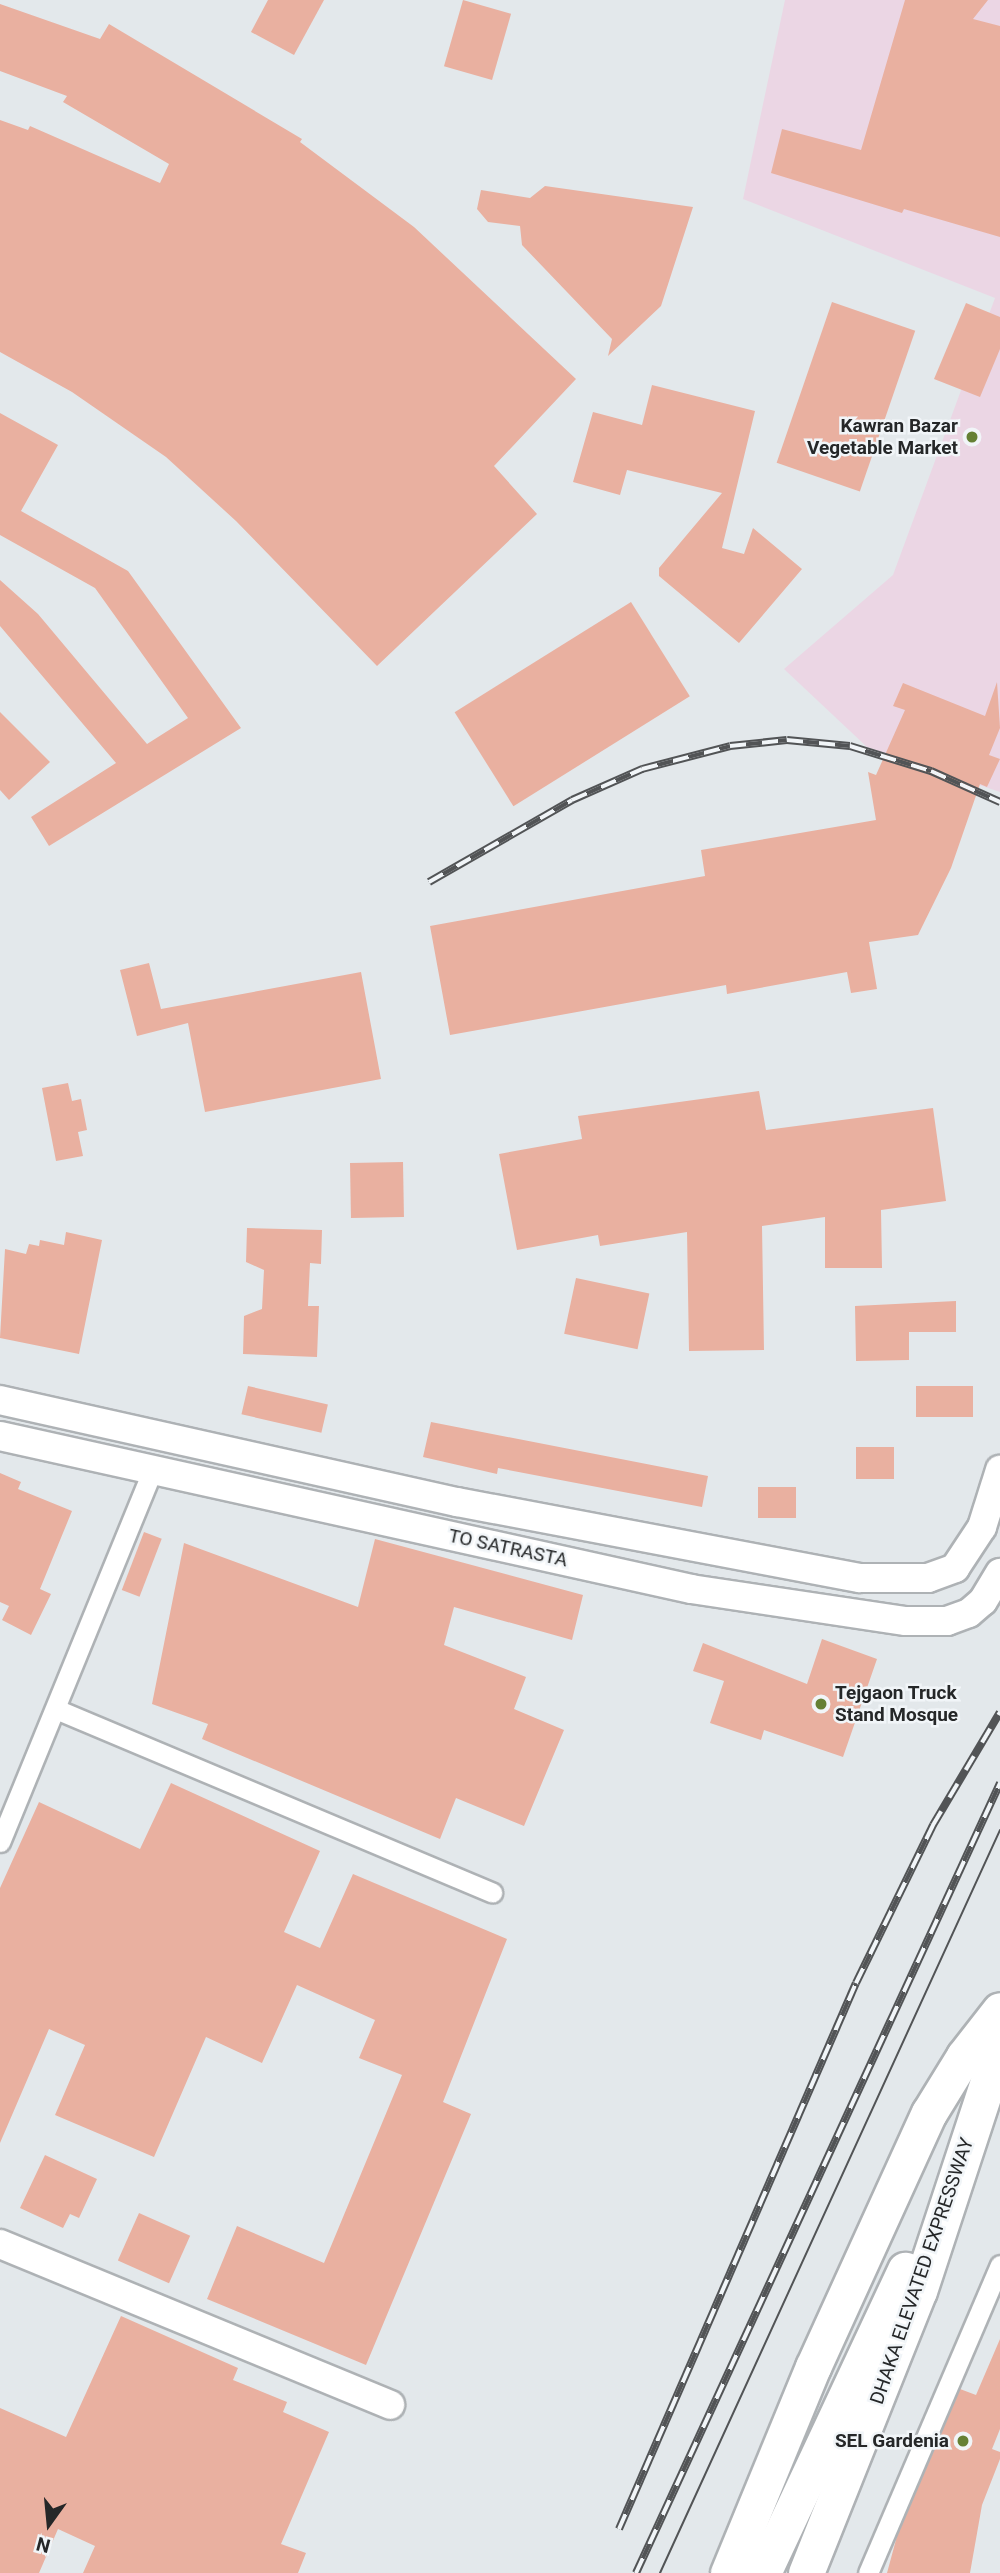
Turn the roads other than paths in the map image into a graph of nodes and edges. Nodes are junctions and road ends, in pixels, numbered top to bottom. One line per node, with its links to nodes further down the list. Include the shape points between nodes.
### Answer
1 (0, 1400): 3 (street)
2 (0, 1436): 5 (street, TO SATRASTA)
3 (161, 1437): 5 (street); 6 (street)
4 (1000, 1470): 8 (street, via 970,1548 955,1568)
5 (152, 1472): 9 (street, TO SATRASTA); 11 (street)
6 (698, 1551): 8 (street, via 860,1578); 9 (street)
7 (1000, 1573): 10 (street, TO SATRASTA, via 983,1601 969,1613)
8 (928, 1578): 10 (street)
9 (691, 1589): 10 (street, TO SATRASTA)
10 (928, 1622)
11 (58, 1710): 12 (street); 13 (street)
12 (0, 1842)
13 (492, 1892)
14 (1000, 2010): 20 (highway, via 964,2056 929,2113 813,2367)
15 (1000, 2045): 16 (highway, DHAKA ELEVATED EXPRESSWAY)
16 (958, 2172): 21 (highway, via 811,2462); 22 (highway, DHAKA ELEVATED EXPRESSWAY, via 919,2291)
17 (0, 2244): 19 (street)
18 (1000, 2265): 23 (street)
19 (390, 2405)
20 (728, 2573)
21 (763, 2573)
22 (806, 2573)
23 (868, 2573)

